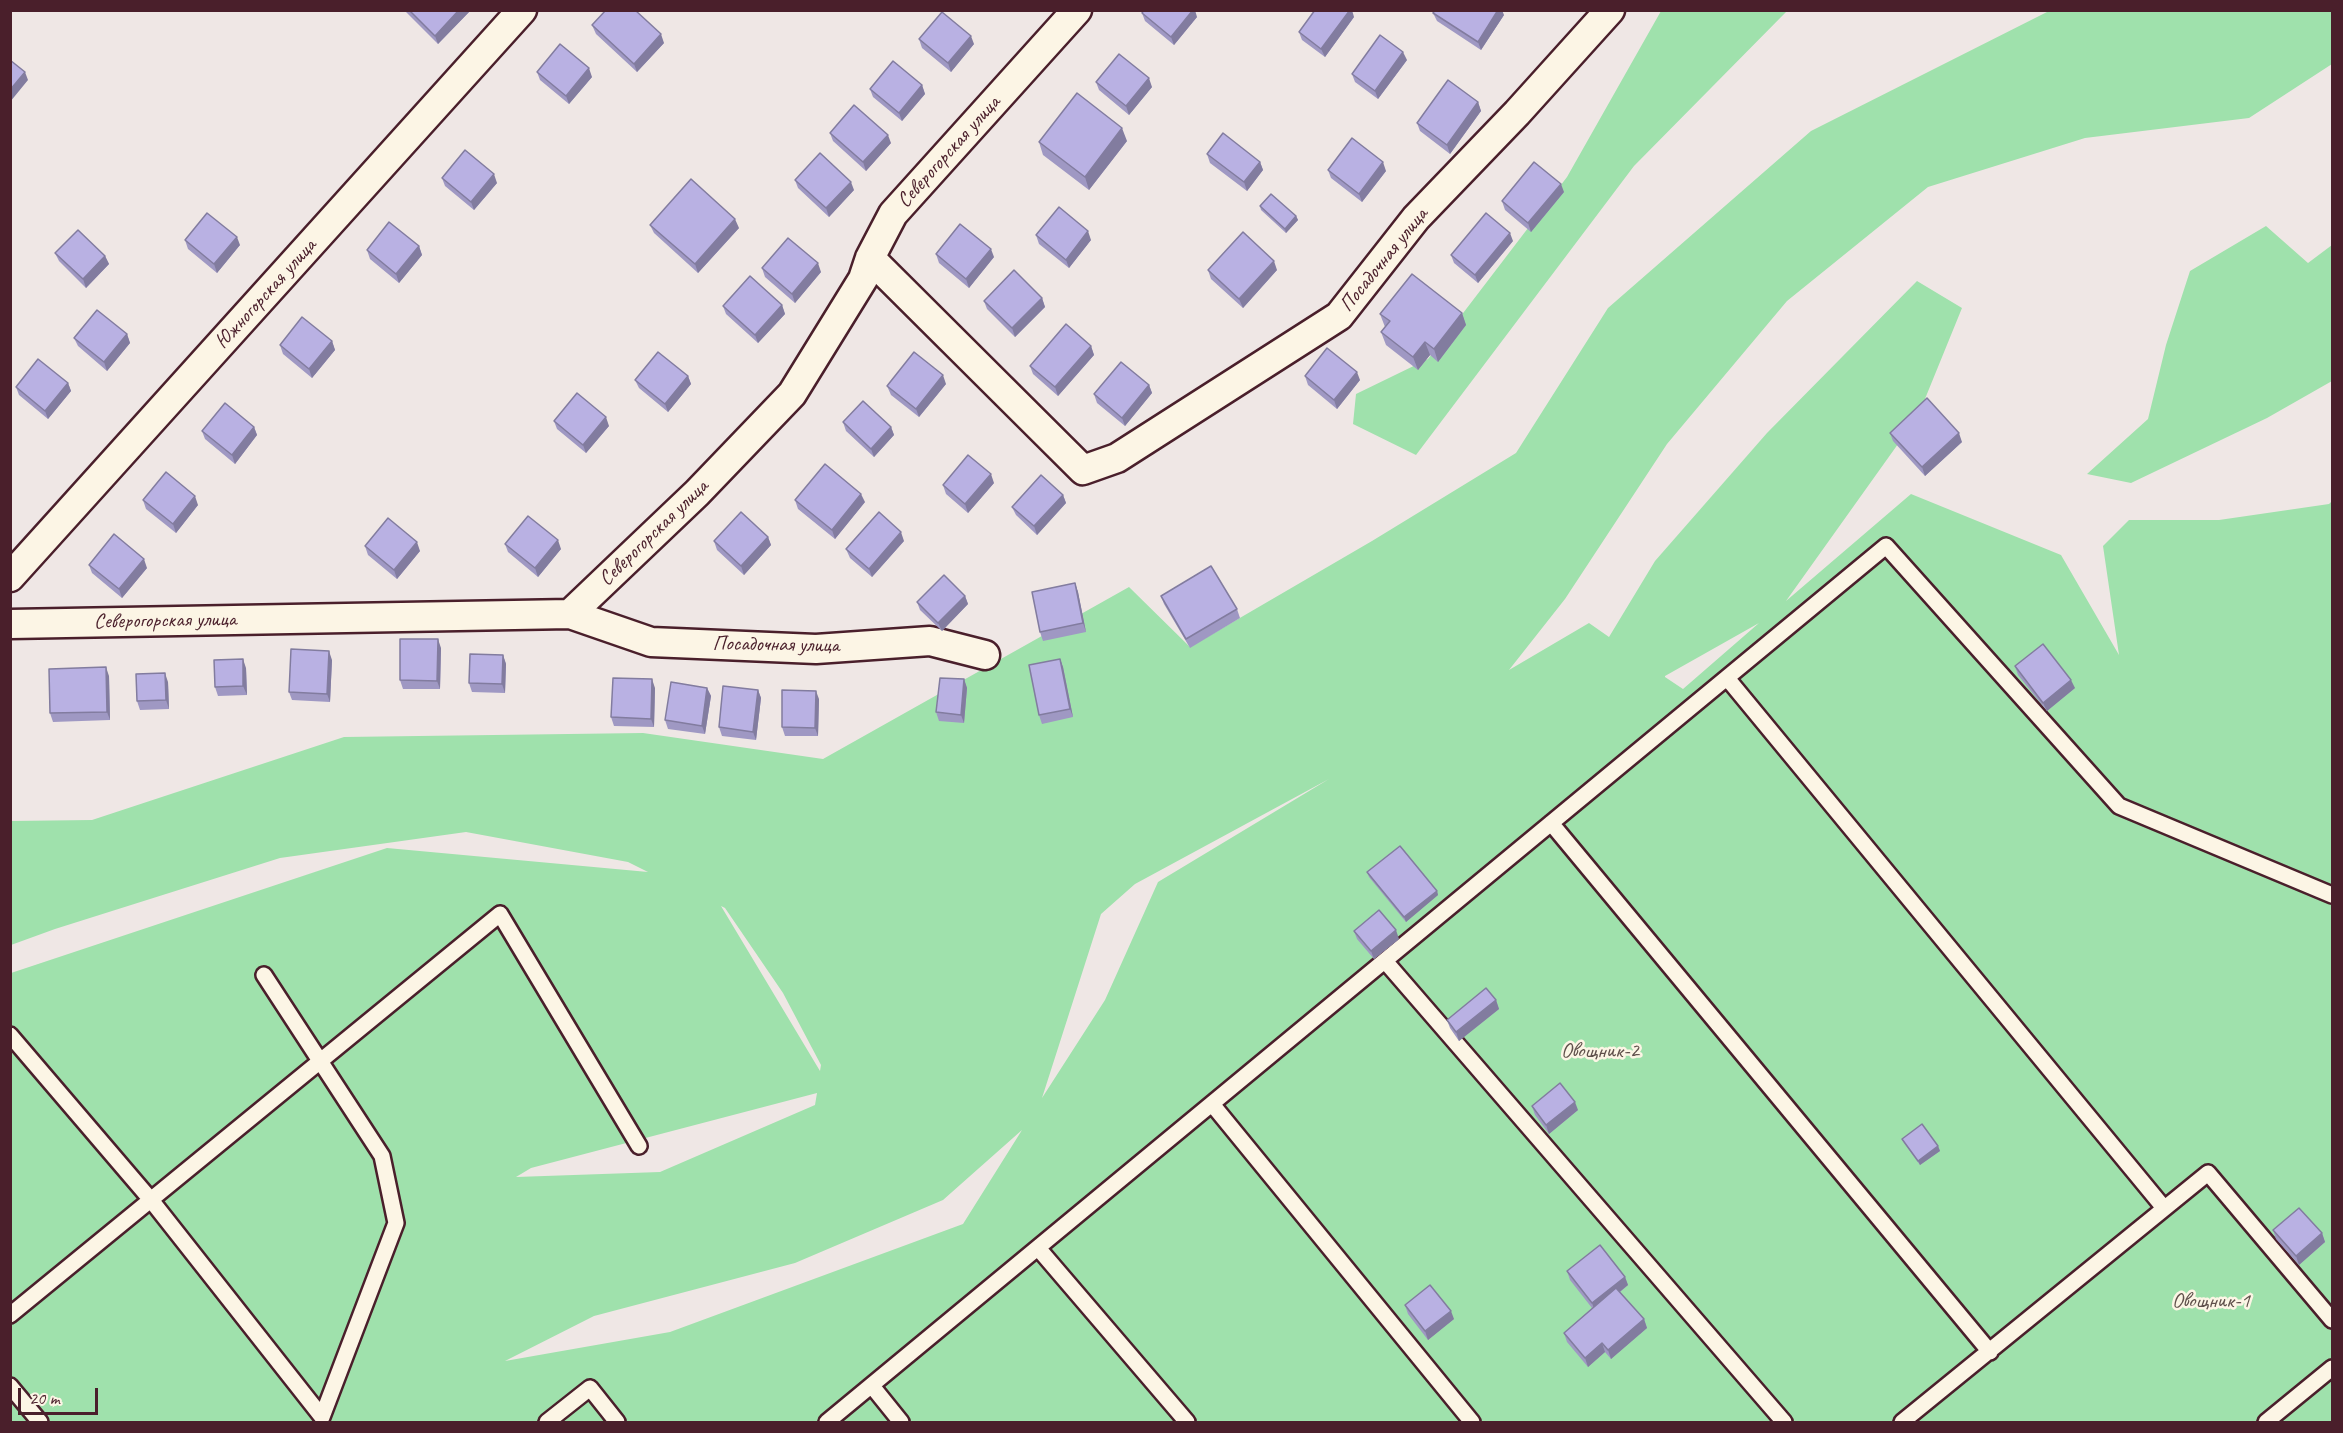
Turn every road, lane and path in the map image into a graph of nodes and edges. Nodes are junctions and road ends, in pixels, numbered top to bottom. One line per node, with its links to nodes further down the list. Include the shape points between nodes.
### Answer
1 (522, 10): 5 (street, Южногорская улица)
2 (1077, 10): 4 (street, Северогорская улица, via 893,214)
3 (1610, 10): 4 (street, Посадочная улица, via 1416,218 1339,316 1117,458 1083,470)
4 (870, 258): 6 (street, Северогорская улица, via 863,279 792,394 697,493)
5 (10, 578)
6 (570, 614): 7 (street, Северогорская улица); 8 (street, Посадочная улица, via 651,642 816,648 930,641)
7 (10, 624)
8 (985, 656)
9 (1726, 678): 10 (lane); 11 (lane, via 1886,546 2119,806); 19 (lane)
10 (1551, 823): 12 (lane); 23 (lane)
11 (2332, 895)
12 (1385, 961): 16 (lane); 34 (lane)
13 (264, 975): 15 (lane)
14 (10, 1035): 18 (lane)
15 (320, 1062): 17 (lane, via 500,914); 18 (lane); 18 (lane, via 382,1156 396,1223 322,1417)
16 (1212, 1104): 20 (lane); 33 (lane)
17 (639, 1146)
18 (151, 1200): 21 (lane)
19 (2164, 1208): 22 (lane, via 2208,1173); 23 (lane)
20 (1038, 1248): 26 (lane); 32 (lane)
21 (10, 1315)
22 (2332, 1320)
23 (1990, 1352): 35 (lane)
24 (2332, 1368): 36 (lane)
25 (10, 1386): 27 (lane)
26 (872, 1386): 30 (lane); 31 (lane)
27 (40, 1422)
28 (548, 1422): 29 (lane, via 590,1388)
29 (618, 1422)
30 (827, 1422)
31 (901, 1422)
32 (1187, 1422)
33 (1472, 1422)
34 (1784, 1422)
35 (1902, 1422)
36 (2266, 1422)

